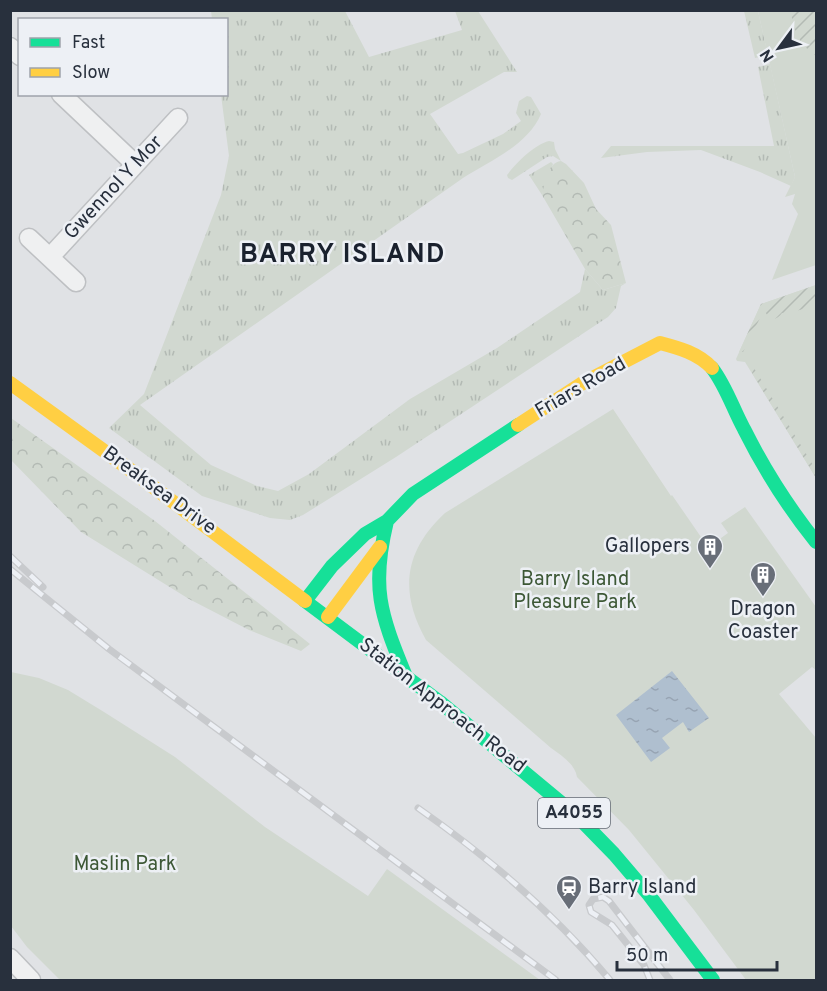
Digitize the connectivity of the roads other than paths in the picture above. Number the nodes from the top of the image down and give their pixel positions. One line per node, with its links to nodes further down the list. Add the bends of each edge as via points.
1 (63, 96): 3 (street)
2 (178, 118): 3 (street, Gwennol Y Mor)
3 (135, 164): 5 (street, Gwennol Y Mor)
4 (29, 238): 5 (street)
5 (50, 257): 6 (street)
6 (76, 282)
7 (10, 383): 11 (main road, Breaksea Drive)
8 (387, 521): 9 (main road, Friars Road / A4055, via 425,485 581,384 660,343 686,349 712,369 795,517); 10 (main road, A4055); 11 (main road, Friars Road / A4055, via 365,534 332,566)
9 (816, 542)
10 (380, 547): 12 (main road); 13 (main road, A4055, via 380,606)
11 (305, 602): 12 (main road, Station Approach Road / A4055)
12 (328, 617): 13 (main road, Station Approach Road / A4055)
13 (405, 674): 16 (main road, Station Approach Road / A4055, via 576,815 638,883)
14 (10, 958): 15 (street)
15 (31, 981)
16 (713, 981)

